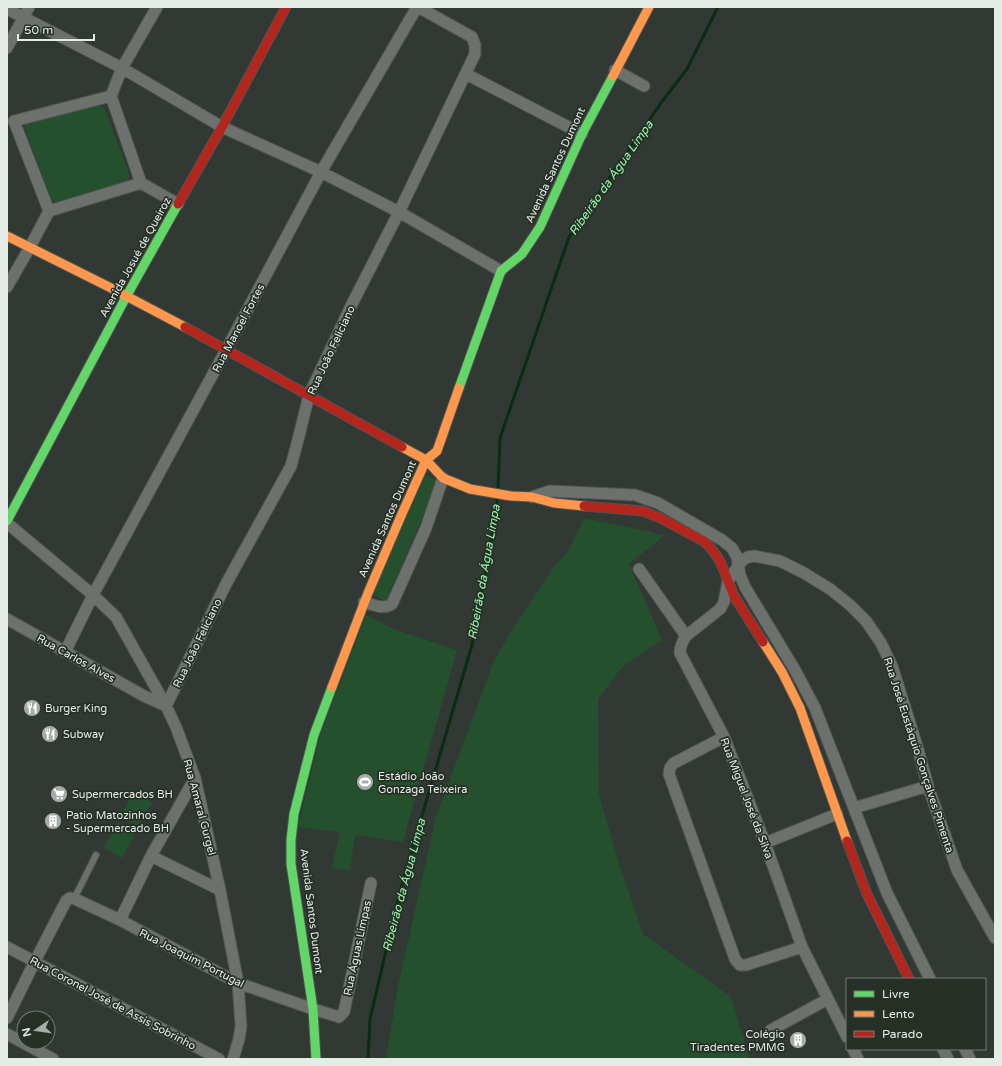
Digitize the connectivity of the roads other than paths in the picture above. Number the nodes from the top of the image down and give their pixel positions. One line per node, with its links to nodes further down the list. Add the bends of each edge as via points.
1 (29, 7): 7 (street)
2 (157, 7): 9 (street)
3 (286, 7): 15 (street, Avenida Josué de Queiroz)
4 (418, 7): 11 (street, Rua João Feliciano, via 472,37 475,54); 17 (street, Rua Manoel Fortes)
5 (649, 7): 10 (street, Avenida Santos Dumont)
6 (7, 9): 7 (street)
7 (24, 17): 8 (street); 9 (street)
8 (7, 48)
9 (122, 68): 13 (street); 15 (street)
10 (615, 70): 12 (street); 16 (street, Avenida Santos Dumont)
11 (466, 74): 16 (street); 21 (street, Rua João Feliciano)
12 (644, 86)
13 (110, 96): 14 (street); 18 (street)
14 (10, 119): 20 (street)
15 (222, 127): 17 (street); 19 (street, Avenida Josué de Queiroz)
16 (582, 134): 24 (street, Avenida Santos Dumont, via 540,227 522,254)
17 (321, 172): 21 (street); 27 (street, Rua Manoel Fortes)
18 (141, 183): 19 (street); 20 (street)
19 (178, 204): 26 (street, Avenida Josué de Queiroz)
20 (49, 211): 23 (street)
21 (399, 212): 24 (street); 28 (street, Rua João Feliciano)
22 (7, 236): 23 (street)
23 (30, 247): 25 (street); 26 (street)
24 (501, 271): 29 (street, Avenida Santos Dumont, via 437,451)
25 (7, 287)
26 (126, 297): 27 (street); 32 (street, Avenida Josué de Queiroz)
27 (226, 350): 28 (street); 36 (street, Rua Manoel Fortes)
28 (309, 395): 29 (street); 41 (street, Rua João Feliciano, via 291,466 226,584)
29 (426, 460): 30 (street); 37 (street, Avenida Santos Dumont)
30 (443, 478): 31 (street, via 470,489); 37 (street, via 426,528 392,604 380,607)
31 (532, 497): 33 (street, via 550,490 635,495 658,502 732,548); 35 (street, via 554,503 643,511 660,518 705,542 720,561)
32 (7, 522): 36 (street, Rua Amaral Gurgel)
33 (738, 566): 35 (street); 44 (street, Rua José Eustáquio Gonçalves Pimenta, via 743,560 754,556 780,561 830,589 866,621 892,666); 45 (street, via 745,587 815,708)
34 (639, 569): 39 (street)
35 (728, 581): 39 (street, via 720,609); 46 (street, via 734,596 782,672 800,708)
36 (93, 595): 40 (street, Rua Manoel Fortes); 41 (street, Rua Amaral Gurgel, via 116,617)
37 (364, 602): 62 (street, Avenida Santos Dumont, via 314,735 294,814 291,864)
38 (7, 619): 40 (street, Rua Carlos Alves)
39 (686, 636): 42 (street, Rua Miguel José da Silva, via 680,653)
40 (65, 652): 41 (street, Rua Carlos Alves)
41 (166, 706): 43 (street, Rua Amaral Gurgel)
42 (724, 737): 47 (street, Rua Miguel José da Silva); 56 (street, via 674,763 669,774 735,959 740,965 746,965)
43 (195, 778): 49 (street); 51 (street, Rua Amaral Gurgel)
44 (928, 786): 45 (street); 54 (street, Rua José Eustáquio Gonçalves Pimenta, via 957,870)
45 (854, 808): 59 (street, via 887,893)
46 (837, 814): 47 (street); 58 (street, via 867,894)
47 (765, 843): 56 (street, Rua Miguel José da Silva)
48 (96, 855): 52 (lane)
49 (151, 856): 51 (street); 53 (street)
50 (371, 883): 63 (street, Rua Águas Limpas)
51 (220, 890): 60 (street, Rua Amaral Gurgel)
52 (70, 900): 53 (street, Rua Joaquim Portugal); 57 (street)
53 (120, 920): 60 (street, Rua Joaquim Portugal)
54 (995, 938)
55 (7, 947): 57 (street, Rua Coronel José de Assis Sobrinho)
56 (802, 947): 61 (street, Rua Miguel José da Silva)
57 (35, 961): 64 (street); 72 (street, Rua Coronel José de Assis Sobrinho)
58 (909, 978)
59 (930, 978)
60 (238, 983): 62 (street, Rua Joaquim Portugal); 73 (street, Rua Amaral Gurgel, via 241,1026)
61 (828, 999): 65 (street); 67 (street, Rua Miguel José da Silva)
62 (312, 1009): 63 (street, Rua Joaquim Portugal, via 339,1017); 74 (street, Avenida Santos Dumont)
63 (344, 1012)
64 (7, 1018)
65 (770, 1030)
66 (7, 1034): 71 (street)
67 (846, 1035)
68 (854, 1050): 75 (street)
69 (944, 1050): 76 (street)
70 (966, 1050): 77 (street)
71 (53, 1059)
72 (219, 1059)
73 (232, 1059)
74 (316, 1059)
75 (858, 1059)
76 (948, 1059)
77 (970, 1059)

